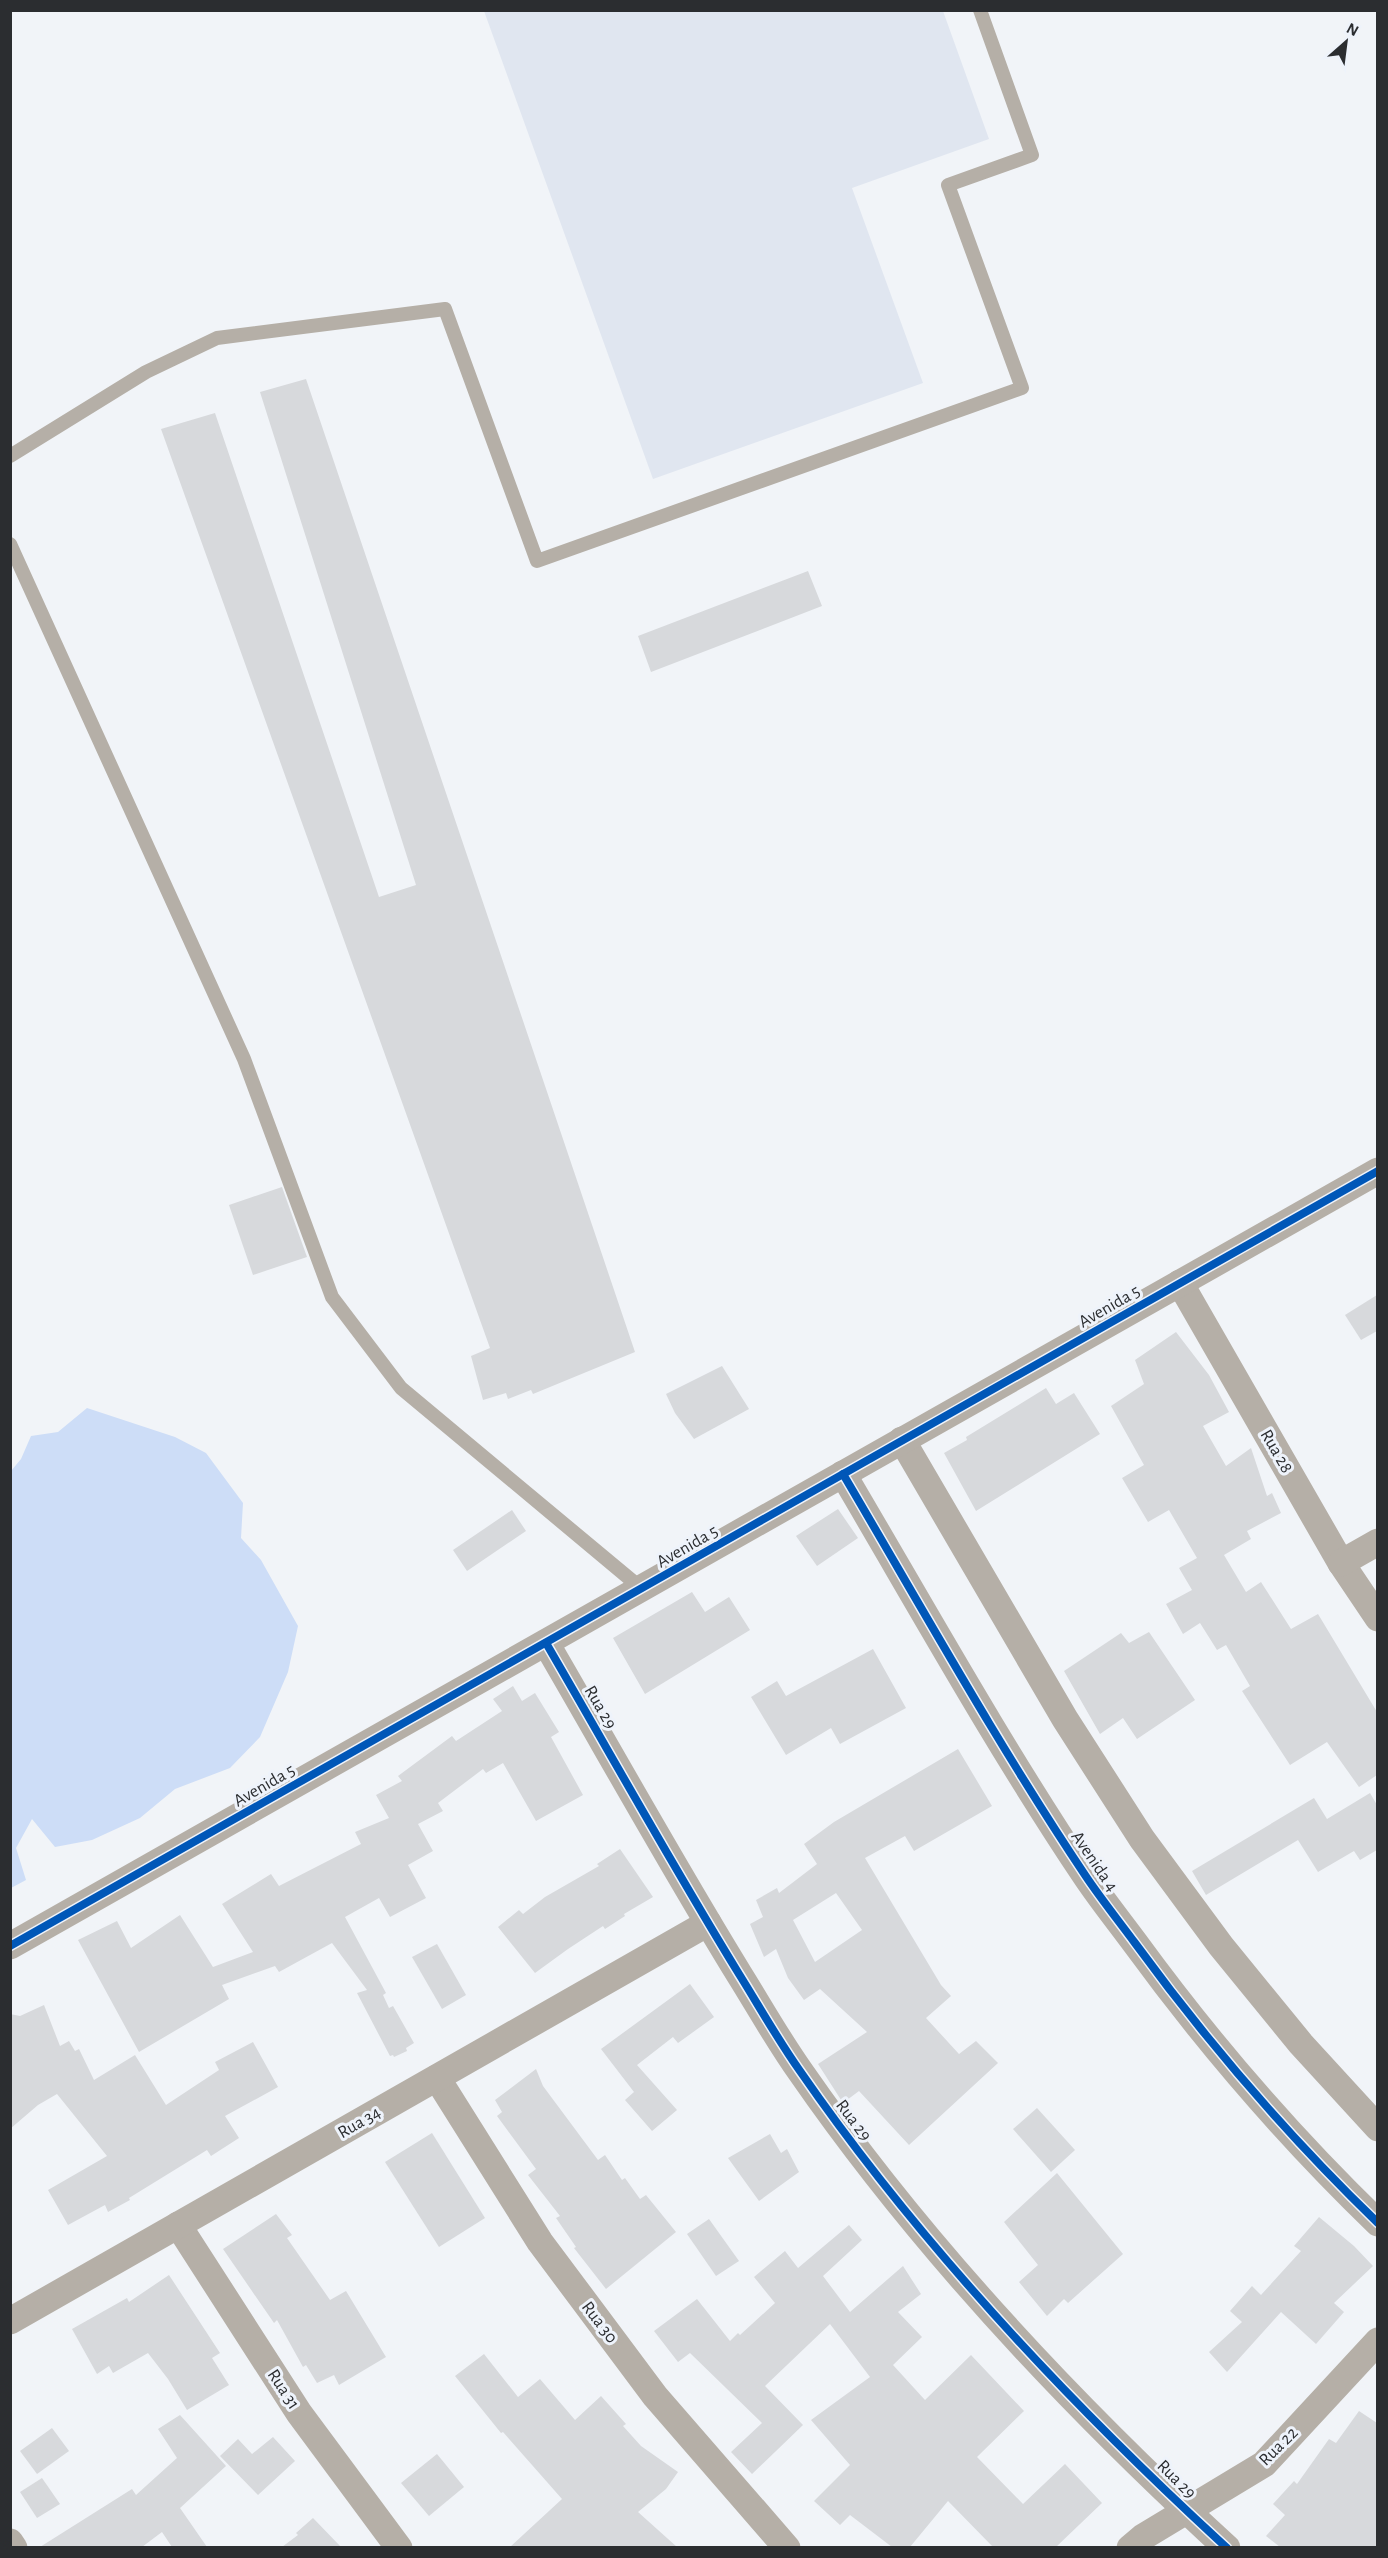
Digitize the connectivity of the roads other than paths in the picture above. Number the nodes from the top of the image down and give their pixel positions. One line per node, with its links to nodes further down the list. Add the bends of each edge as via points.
1 (980, 10): 2 (lane, via 1032,155 948,185 1022,388 537,561 445,309 217,338 146,372)
2 (10, 456)
3 (10, 544): 10 (lane, via 244,1059 332,1297 401,1388)
4 (1377, 1171): 5 (street, Avenida 5)
5 (1180, 1283): 6 (street, Avenida 5); 9 (street, Rua 28)
6 (902, 1440): 7 (street, Avenida 5); 16 (street, via 1065,1719 1142,1839 1221,1946 1301,2044)
7 (843, 1474): 10 (street, Avenida 5); 17 (street, Avenida 4, via 1007,1754 1086,1877 1167,1988 1250,2088)
8 (1377, 1542): 9 (street)
9 (1341, 1563): 11 (street, Rua 28)
10 (642, 1588): 12 (street, Avenida 5)
11 (1377, 1618)
12 (546, 1642): 13 (street, Rua 29); 14 (street, Avenida 5)
13 (708, 1923): 15 (street, Rua 34); 21 (street, Rua 29, via 799,2070 897,2202 1031,2355)
14 (10, 1946)
15 (437, 2078): 18 (street, Rua 34); 25 (street, Rua 30, via 540,2242 655,2396)
16 (1377, 2128)
17 (1377, 2223)
18 (178, 2225): 19 (street, Rua 34); 24 (street, Rua 31, via 299,2413)
19 (10, 2321)
20 (1377, 2341): 21 (street, Rua 22, via 1264,2463)
21 (1187, 2511): 26 (street, Rua 22); 27 (street, Rua 29)
22 (10, 2542): 23 (street)
23 (14, 2547)
24 (399, 2547)
25 (788, 2547)
26 (1130, 2547)
27 (1227, 2547)

